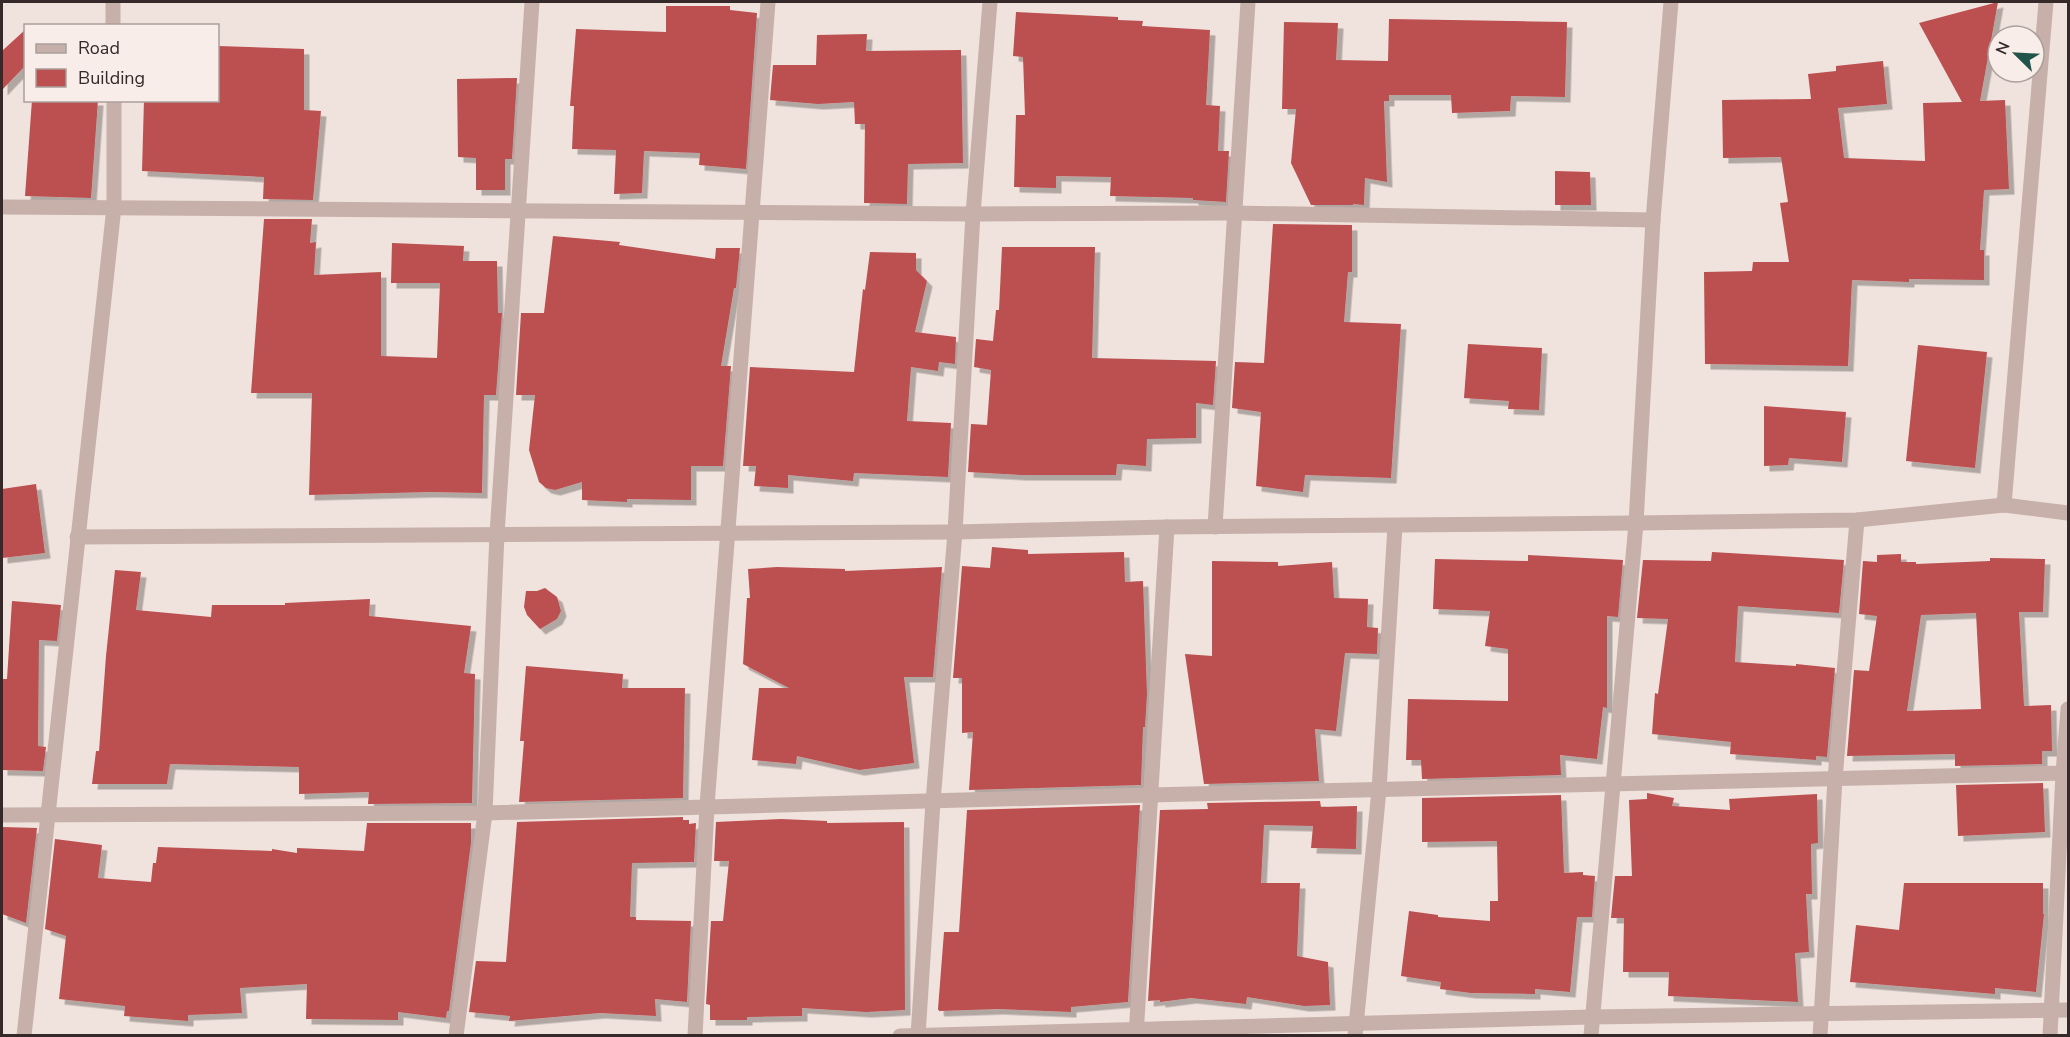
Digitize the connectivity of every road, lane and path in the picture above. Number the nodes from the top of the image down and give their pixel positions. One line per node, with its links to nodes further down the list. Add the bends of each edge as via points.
1 (113, 2): 8 (street)
2 (532, 2): 12 (street)
3 (768, 2): 13 (street)
4 (990, 2): 15 (street)
5 (1248, 2): 14 (street)
6 (1671, 2): 16 (street)
7 (2046, 2): 17 (street)
8 (113, 24)
9 (114, 102): 11 (street)
10 (2, 207): 11 (street)
11 (114, 207): 12 (street); 27 (street)
12 (519, 211): 13 (street); 26 (street)
13 (753, 212): 15 (street); 25 (street)
14 (1234, 213): 15 (street); 16 (street); 23 (street)
15 (973, 214): 24 (street)
16 (1653, 220): 20 (street)
17 (2004, 504): 18 (street); 19 (street)
18 (2068, 513)
19 (1857, 519): 20 (street); 30 (street)
20 (1636, 523): 21 (street); 31 (street)
21 (1395, 526): 23 (street); 32 (street)
22 (1167, 527): 23 (street); 24 (street); 33 (street)
23 (1215, 527)
24 (955, 531): 25 (street); 34 (street)
25 (727, 533): 26 (street); 35 (street)
26 (497, 534): 27 (street); 36 (street)
27 (77, 537): 38 (street)
28 (2068, 710): 29 (street)
29 (2066, 773): 30 (street); 39 (street)
30 (1835, 779): 31 (street); 41 (street)
31 (1613, 784): 32 (street); 42 (street)
32 (1379, 790): 33 (street); 43 (street)
33 (1150, 795): 34 (street); 44 (street)
34 (933, 802): 35 (street); 49 (street)
35 (707, 806): 36 (street); 47 (street)
36 (485, 813): 38 (street); 46 (street)
37 (2, 815): 38 (street)
38 (47, 816): 45 (street)
39 (2051, 1010): 40 (street); 41 (street); 52 (street)
40 (2068, 1010)
41 (1820, 1014): 42 (street); 51 (street)
42 (1592, 1017): 43 (street); 50 (street)
43 (1355, 1029): 44 (street)
44 (1136, 1032): 49 (street)
45 (24, 1035)
46 (456, 1035)
47 (694, 1035)
48 (900, 1035): 49 (street)
49 (918, 1035)
50 (1591, 1035)
51 (1820, 1035)
52 (2049, 1035)

